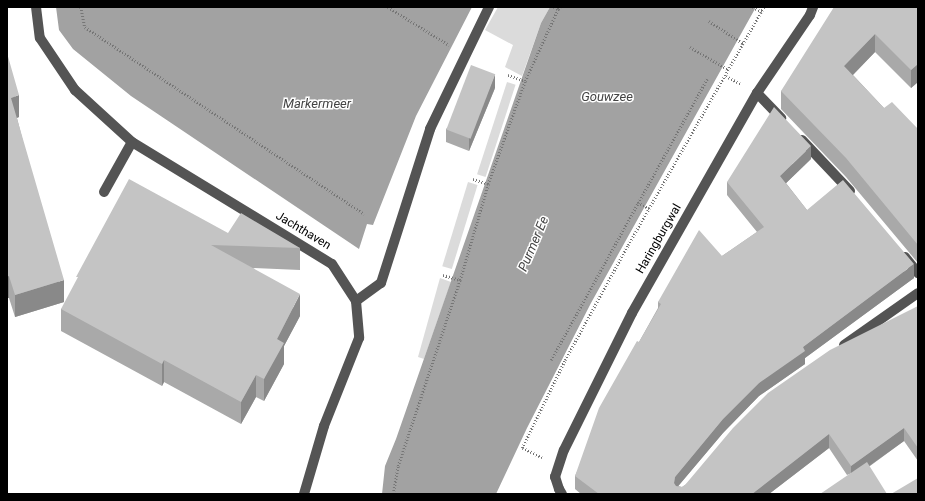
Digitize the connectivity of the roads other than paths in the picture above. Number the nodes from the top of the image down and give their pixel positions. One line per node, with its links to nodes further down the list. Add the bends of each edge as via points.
1 (36, 7): 5 (street, Jachthaven, via 40,38 75,90)
2 (489, 7): 11 (street, via 430,129 381,283)
3 (813, 7): 4 (street, Haringburgwal)
4 (757, 93): 7 (street); 14 (street, Haringburgwal, via 632,313 564,450 555,477)
5 (132, 142): 6 (street); 11 (street, Jachthaven, via 332,264)
6 (104, 192)
7 (856, 200)
8 (898, 248): 9 (street)
9 (918, 272)
10 (918, 293): 12 (street)
11 (356, 301): 13 (street, Jachthaven, via 359,338 324,426)
12 (836, 351)
13 (304, 494)
14 (562, 494)

